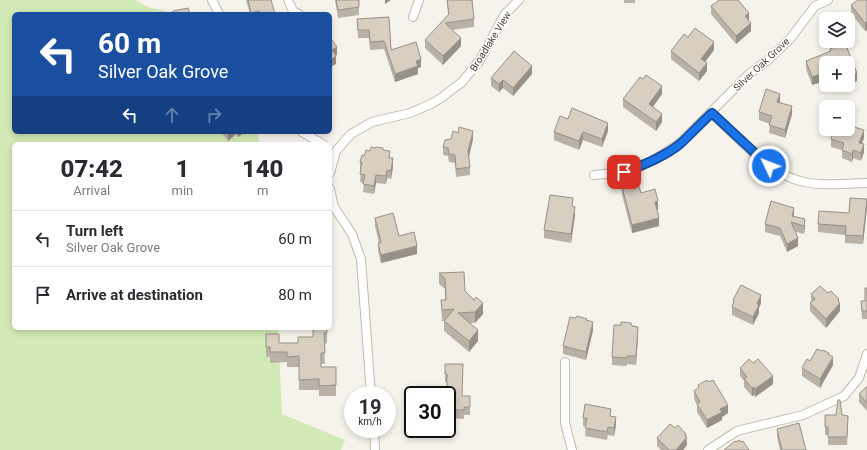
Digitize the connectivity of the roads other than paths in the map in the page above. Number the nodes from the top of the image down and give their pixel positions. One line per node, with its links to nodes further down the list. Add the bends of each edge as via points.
1 (212, 0): 7 (street)
2 (288, 0): 8 (street)
3 (419, 0): 9 (street)
4 (519, 0): 13 (street, Broadlake View, via 500,23 480,60 462,82 431,104 361,127)
5 (828, 0): 6 (street, Silver Oak Grove)
6 (813, 3): 10 (street, Silver Oak Grove, via 790,39 749,74)
7 (218, 12)
8 (295, 12)
9 (413, 17)
10 (712, 113): 14 (street, Silver Oak Grove, via 680,143 652,161 624,172); 15 (street, via 769,166 788,177 813,183)
11 (306, 134): 12 (street)
12 (320, 142)
13 (333, 150)
14 (594, 175)
15 (867, 183)
16 (332, 198): 19 (street, via 334,207 352,234 361,259)
17 (867, 354): 23 (street, via 858,378 844,396 803,415 737,431)
18 (565, 362): 22 (street, via 565,423)
19 (370, 386)
20 (374, 438): 21 (street)
21 (375, 450)
22 (572, 450)
23 (708, 450)

